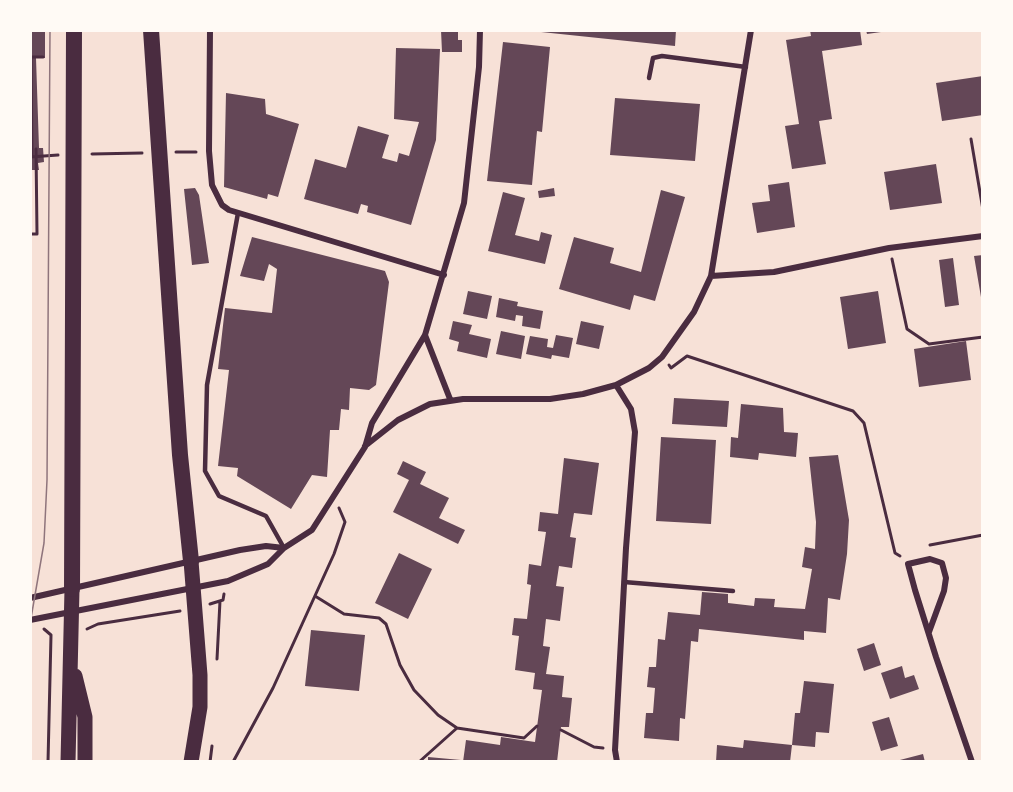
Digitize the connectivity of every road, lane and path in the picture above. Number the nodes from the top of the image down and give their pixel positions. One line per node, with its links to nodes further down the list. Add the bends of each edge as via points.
1 (74, 30): 40 (highway)
2 (151, 30): 36 (highway, via 180,455)
3 (210, 30): 13 (street)
4 (480, 30): 22 (street, via 464,203)
5 (751, 30): 8 (street)
6 (31, 57): 7 (path); 10 (path)
7 (44, 57)
8 (746, 67): 9 (lane, via 662,56 653,58); 23 (street)
9 (649, 78)
10 (31, 105): 15 (path)
11 (971, 139): 17 (path)
12 (36, 149): 19 (path, via 37,234)
13 (209, 151): 14 (path); 18 (street, via 216,197)
14 (176, 152)
15 (32, 157)
16 (30, 171): 19 (path, via 35,172 36,225 36,235)
17 (983, 210)
18 (238, 213): 22 (street); 33 (lane, via 207,385 204,471 219,496 266,516)
19 (30, 235)
20 (983, 236): 21 (street)
21 (890, 248): 23 (street, via 774,272); 25 (path, via 907,328 929,344)
22 (444, 275): 24 (street)
23 (711, 276): 26 (street, via 694,312)
24 (425, 335): 28 (street); 29 (street, via 372,423)
25 (983, 337)
26 (662, 357): 27 (street); 35 (path, via 671,368 687,356 854,411 864,423)
27 (616, 385): 28 (street, via 550,399); 39 (street, via 631,409 635,432)
28 (450, 399): 29 (street, via 412,412)
29 (365, 447): 30 (street)
30 (333, 497): 33 (street, via 312,530); 43 (path, via 345,522)
31 (983, 535): 32 (path)
32 (928, 546)
33 (284, 548): 36 (street, via 266,546); 38 (street, via 267,564)
34 (906, 550): 35 (path)
35 (896, 553): 37 (path)
36 (191, 561): 40 (street); 41 (main road)
37 (908, 564): 48 (street); 48 (street, via 930,559 942,563 945,570 944,591)
38 (228, 581): 41 (street); 45 (path, via 223,600)
39 (624, 582): 42 (lane); 54 (street)
40 (72, 589): 44 (street); 46 (main road)
41 (194, 590): 45 (main road); 46 (street)
42 (734, 591)
43 (315, 596): 52 (path, via 344,614 379,618 386,624 400,665 414,690); 59 (path, via 273,688)
44 (30, 598)
45 (196, 609): 49 (path, via 98,624); 58 (main road, via 200,707)
46 (72, 611): 47 (street); 49 (main road)
47 (31, 620): 55 (path, via 51,635)
48 (929, 632): 62 (street)
49 (71, 636): 50 (main road)
50 (70, 662): 56 (main road); 57 (main road, via 85,717)
51 (537, 726): 52 (path, via 524,738)
52 (457, 728): 60 (path)
53 (561, 730): 54 (path, via 594,747)
54 (615, 750): 61 (street)
55 (48, 762)
56 (68, 762)
57 (85, 762)
58 (191, 762)
59 (233, 762)
60 (419, 762)
61 (617, 762)
62 (972, 762)

